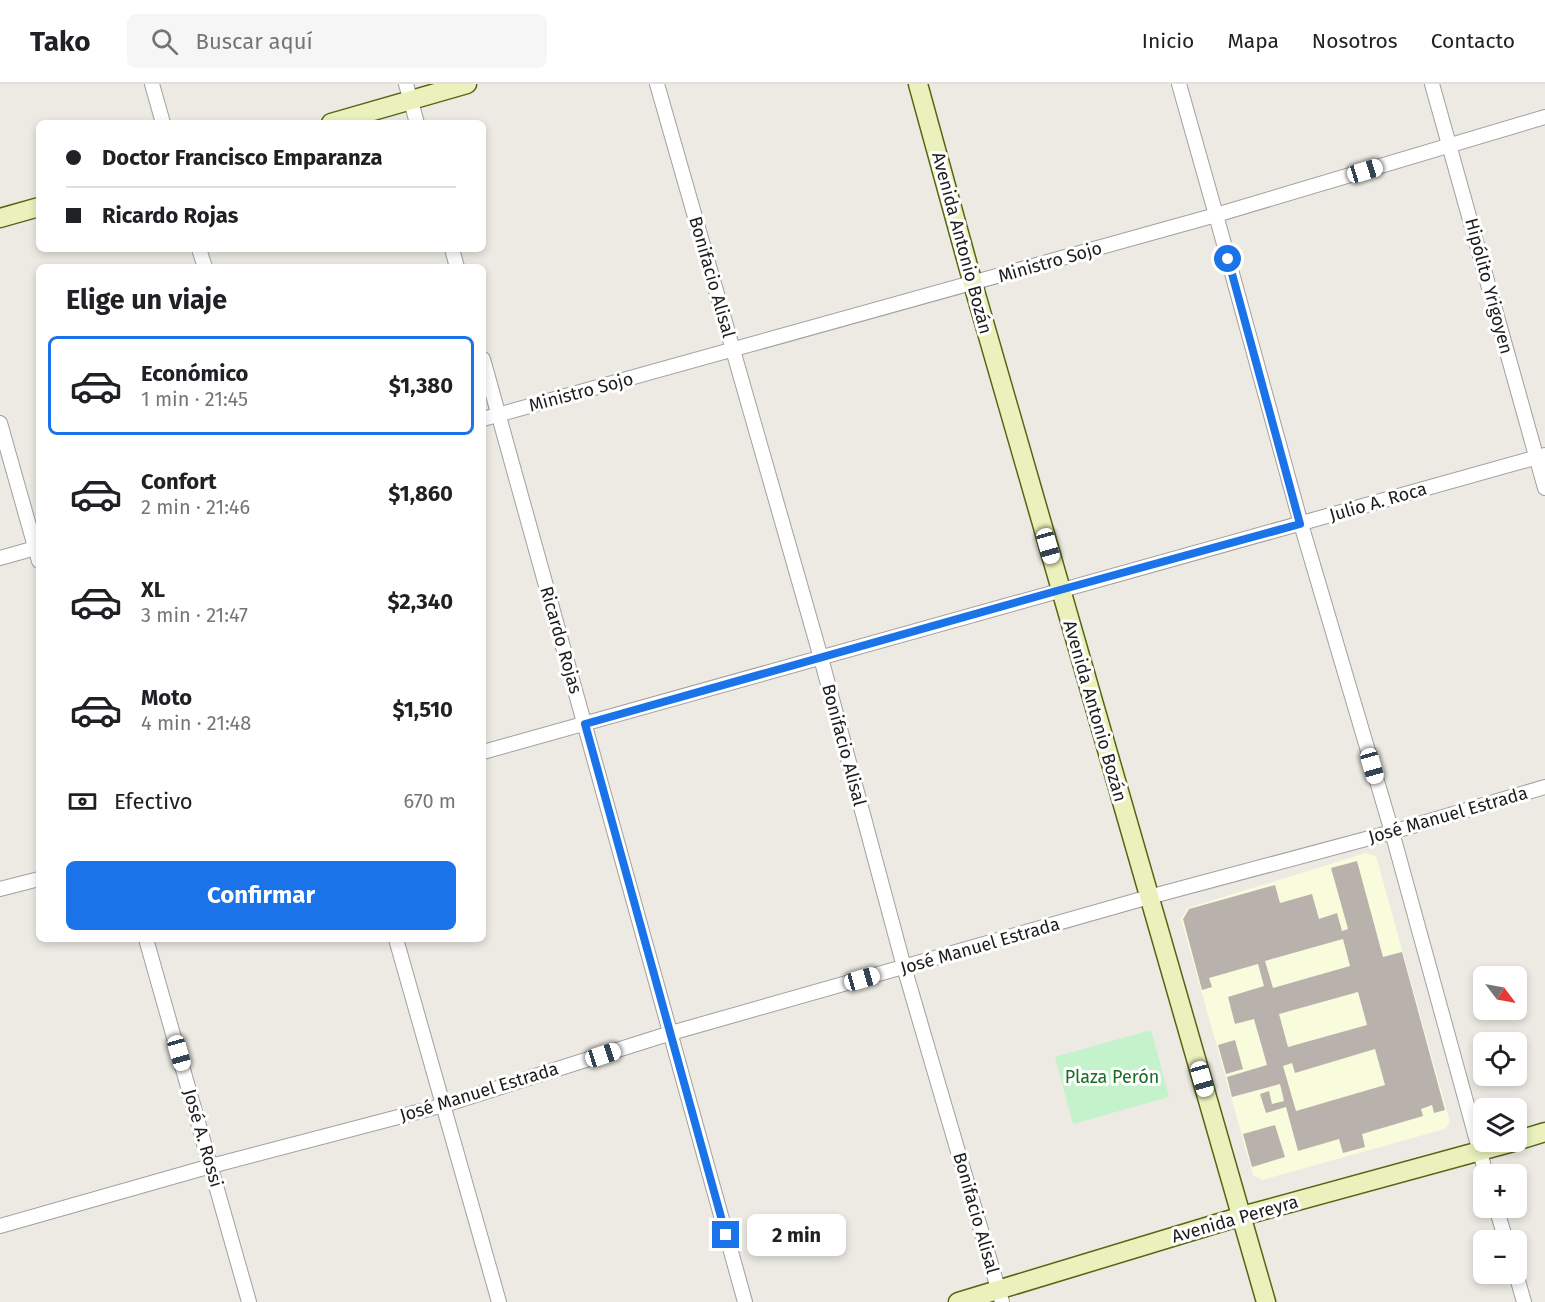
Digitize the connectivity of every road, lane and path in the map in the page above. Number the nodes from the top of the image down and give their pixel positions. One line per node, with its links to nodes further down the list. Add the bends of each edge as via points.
1 (152, 84): 9 (street)
2 (467, 84): 7 (main road)
3 (657, 84): 17 (street, Bonifacio Alisal)
4 (918, 84): 16 (main road, Avenida Antonio Bozán)
5 (1179, 84): 14 (street)
6 (1432, 84): 12 (street, Hipólito Yrigoyen)
7 (408, 92): 10 (main road); 11 (street)
8 (1545, 117): 12 (street, Ministro Sojo)
9 (162, 120)
10 (338, 120)
11 (416, 120)
12 (1450, 146): 14 (street, Ministro Sojo); 22 (street, Hipólito Yrigoyen)
13 (36, 208): 15 (main road)
14 (1216, 215): 16 (street, Ministro Sojo); 24 (street)
15 (0, 218)
16 (973, 284): 17 (street, Ministro Sojo); 28 (main road, Avenida Antonio Bozán)
17 (733, 351): 19 (street, Ministro Sojo); 29 (street, Bonifacio Alisal)
18 (486, 370): 19 (street, Ricardo Rojas)
19 (499, 415): 20 (street, Ministro Sojo); 30 (street, Ricardo Rojas)
20 (486, 418)
21 (0, 423): 25 (street)
22 (1541, 456): 23 (street, Hipólito Yrigoyen); 24 (street, Julio A. Roca)
23 (1545, 488)
24 (1300, 524): 28 (street, Julio A. Roca); 33 (street)
25 (36, 545)
26 (36, 552): 27 (street)
27 (0, 558)
28 (1060, 590): 29 (street, Julio A. Roca); 36 (main road, Avenida Antonio Bozán)
29 (821, 658): 30 (street, Julio A. Roca); 39 (street, Bonifacio Alisal)
30 (585, 724): 31 (street, Julio A. Roca); 40 (street, Ricardo Rojas)
31 (486, 751)
32 (1545, 787): 33 (street, José Manuel Estrada)
33 (1392, 832): 36 (street, José Manuel Estrada); 42 (street)
34 (36, 880): 35 (street)
35 (0, 889)
36 (1149, 897): 39 (street, José Manuel Estrada); 47 (main road, Avenida Antonio Bozán)
37 (147, 942): 46 (street, José A. Rossi)
38 (397, 942): 41 (street)
39 (904, 967): 40 (street, José Manuel Estrada); 50 (street, Bonifacio Alisal)
40 (671, 1033): 41 (street, José Manuel Estrada); 53 (street, Ricardo Rojas)
41 (444, 1105): 46 (street, José Manuel Estrada); 52 (street)
42 (1473, 1129)
43 (1545, 1132): 44 (main road, Avenida Pereyra)
44 (1527, 1137)
45 (1475, 1152): 47 (main road, Avenida Pereyra)
46 (211, 1166): 48 (street, José Manuel Estrada); 51 (street, José A. Rossi)
47 (1242, 1216): 50 (main road, Avenida Pereyra); 55 (main road, Avenida Antonio Bozán)
48 (0, 1226)
49 (1519, 1284): 56 (street)
50 (1000, 1296): 54 (main road, Avenida Pereyra)
51 (249, 1302)
52 (499, 1302)
53 (745, 1302)
54 (958, 1302)
55 (1266, 1302)
56 (1524, 1302)

